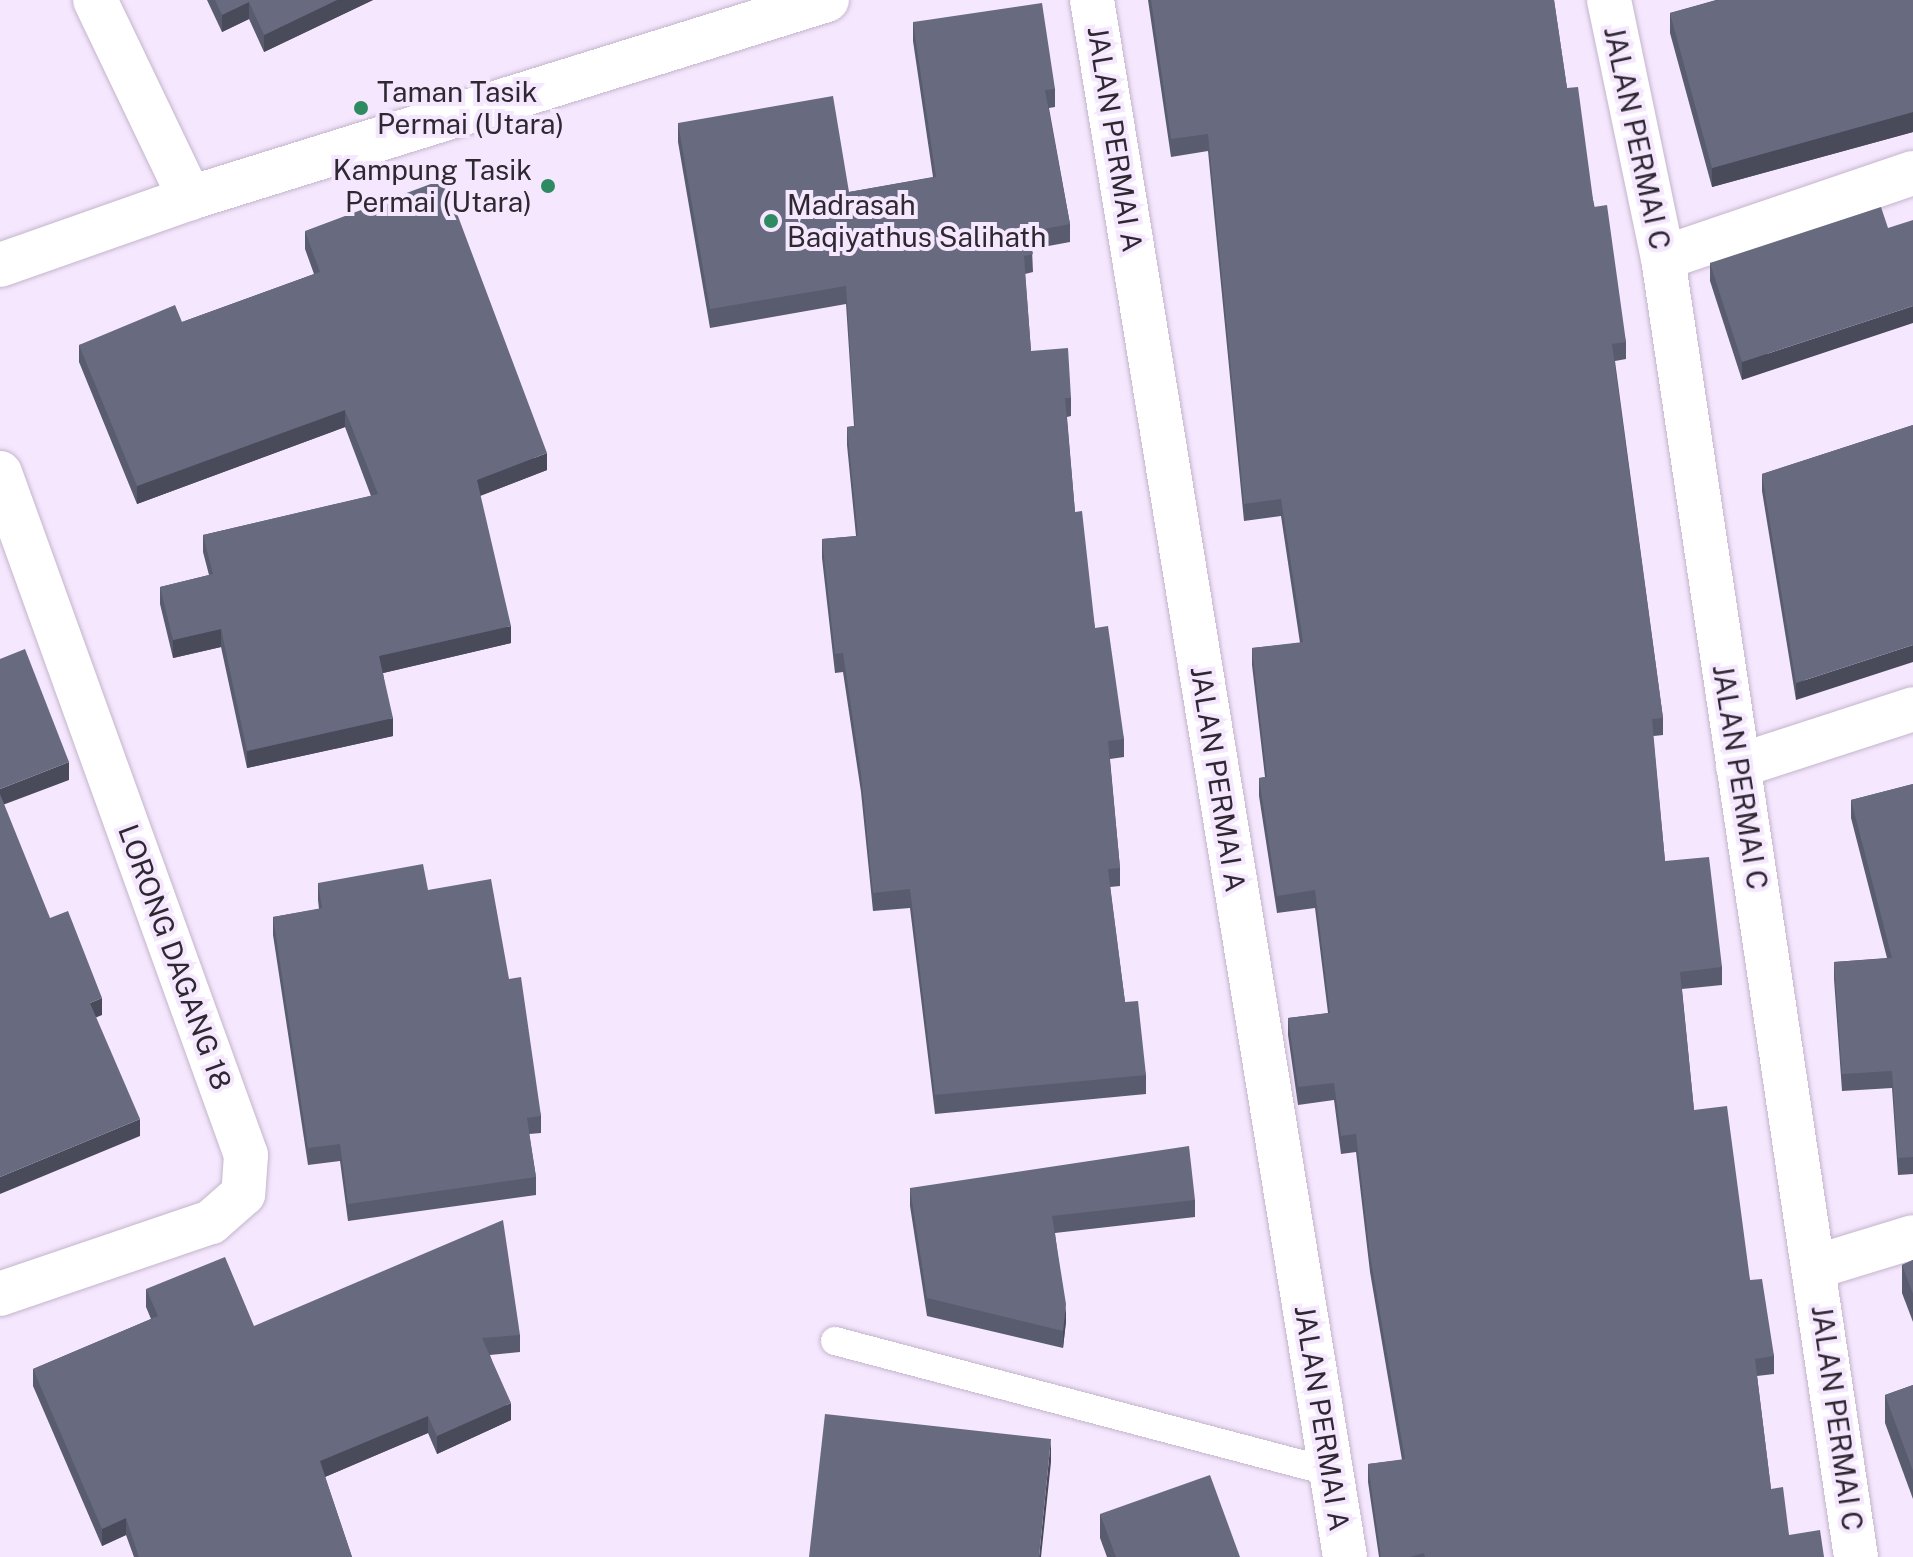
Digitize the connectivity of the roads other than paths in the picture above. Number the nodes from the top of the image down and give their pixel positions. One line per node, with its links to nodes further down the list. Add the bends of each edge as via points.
1 (95, 0): 6 (street)
2 (827, 0): 6 (street)
3 (1092, 0): 16 (street, JALAN PERMAI A)
4 (1609, 0): 7 (street, JALAN PERMAI C)
5 (1913, 173): 7 (street)
6 (190, 198): 8 (street)
7 (1663, 258): 11 (street, JALAN PERMAI C)
8 (0, 265)
9 (0, 473): 14 (street, LORONG DAGANG 18, via 246,1155 243,1194 211,1222)
10 (1913, 709): 11 (street)
11 (1738, 766): 13 (street, JALAN PERMAI C)
12 (1913, 1237): 13 (street)
13 (1815, 1267): 18 (street, JALAN PERMAI C)
14 (0, 1294)
15 (835, 1341): 16 (lane)
16 (1331, 1472): 17 (street, JALAN PERMAI A)
17 (1345, 1557)
18 (1856, 1557)

